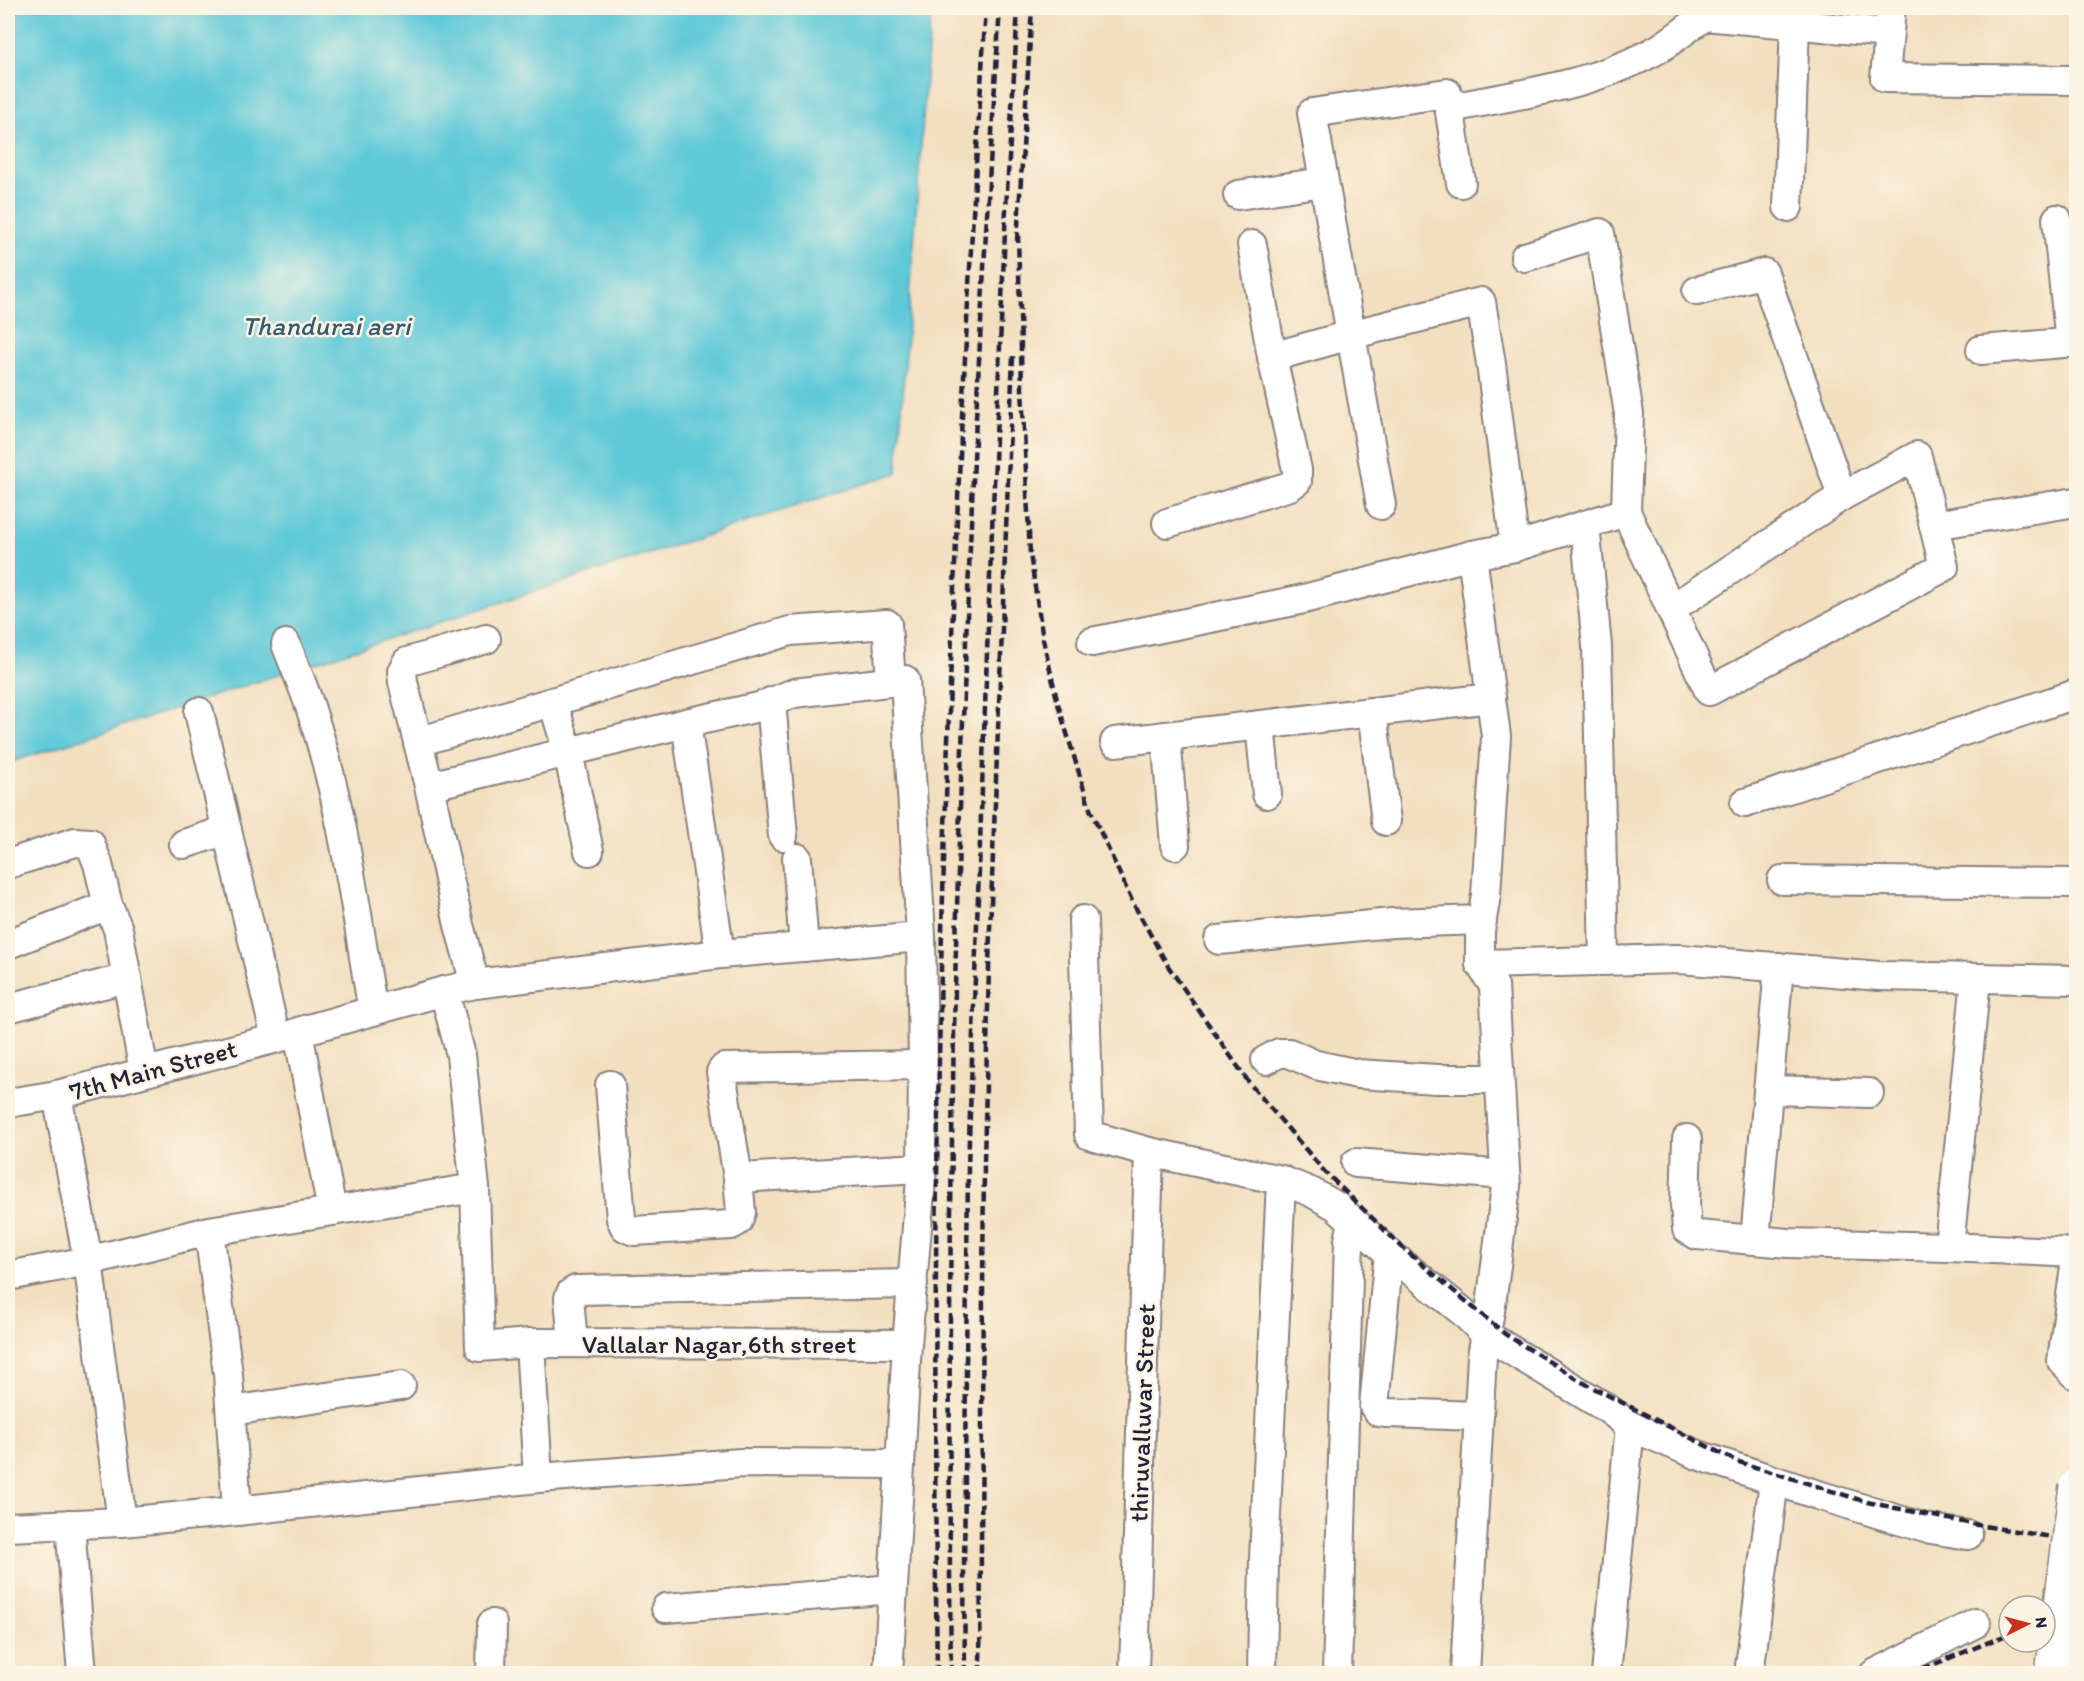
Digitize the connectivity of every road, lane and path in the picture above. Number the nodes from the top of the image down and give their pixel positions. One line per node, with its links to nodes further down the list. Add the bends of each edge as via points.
1 (1787, 18): 2 (street); 4 (street, via 1705,16 1661,47 1578,83); 8 (street)
2 (1890, 20): 3 (street, via 1885,78)
3 (2076, 80)
4 (1450, 108): 5 (street, via 1447,93 1312,113); 6 (street)
5 (1323, 182): 7 (street); 13 (street)
6 (1461, 183)
7 (1238, 195)
8 (1788, 207)
9 (2057, 219): 14 (street)
10 (1252, 245): 16 (street)
11 (1525, 257): 20 (street, via 1600,233 1629,414)
12 (1697, 291): 17 (street, via 1764,273)
13 (1350, 335): 16 (street); 19 (street); 24 (street, via 1481,302)
14 (2073, 342): 15 (street)
15 (1981, 350)
16 (1272, 357): 21 (street, via 1298,470 1297,481)
17 (1842, 496): 23 (street, via 1917,456); 26 (street)
18 (2076, 502): 23 (street)
19 (1381, 505)
20 (1626, 512): 22 (street); 26 (street)
21 (1167, 524)
22 (1586, 525): 24 (street); 62 (street, via 1597,646)
23 (1934, 525): 26 (street, via 1944,567 1709,691)
24 (1515, 547): 25 (street)
25 (1472, 555): 28 (street, via 1304,599); 32 (street)
26 (1671, 609)
27 (486, 639): 40 (street, via 407,662 402,671 403,682)
28 (1092, 642)
29 (286, 644): 71 (street, via 326,762)
30 (891, 681): 33 (street, via 887,624 790,631); 34 (street, via 794,693); 57 (street, via 905,680)
31 (2076, 694): 45 (street)
32 (1491, 698): 36 (street); 56 (street, via 1496,736)
33 (553, 702): 40 (street); 42 (street)
34 (771, 702): 37 (street); 60 (street)
35 (199, 712): 47 (street)
36 (1372, 712): 38 (street); 46 (street)
37 (686, 723): 42 (street); 61 (street)
38 (1260, 725): 39 (street); 44 (street)
39 (1166, 736): 41 (street); 49 (street)
40 (418, 742): 43 (street)
41 (1114, 742)
42 (568, 752): 43 (street); 50 (street)
43 (429, 786): 68 (street)
44 (1267, 794)
45 (1745, 803)
46 (1386, 821)
47 (227, 830): 48 (street); 72 (street)
48 (184, 844)
49 (1175, 845)
50 (589, 851)
51 (8, 864): 54 (street, via 75,842 90,843)
52 (1782, 880): 53 (street)
53 (2076, 883)
54 (108, 905): 59 (street); 65 (street, via 118,929)
55 (1083, 920): 83 (street, via 1089,1135)
56 (1482, 920): 58 (street, via 1392,923); 63 (street)
57 (921, 937): 60 (street, 7th Main Street); 74 (street)
58 (1219, 940)
59 (8, 944)
60 (804, 947): 61 (street, 7th Main Street)
61 (720, 954): 68 (street, 7th Main Street)
62 (1604, 960): 63 (street); 64 (street, via 1680,958)
63 (1480, 964): 76 (street, via 1494,986)
64 (1779, 967): 66 (street); 78 (street)
65 (127, 978): 70 (street); 75 (street)
66 (1976, 979): 67 (street); 94 (street)
67 (2076, 980)
68 (475, 984): 69 (street, 7th Main Street)
69 (444, 991): 71 (street, 7th Main Street); 89 (street, via 461,1055)
70 (8, 1008)
71 (373, 1011): 72 (street, 7th Main Street)
72 (287, 1035): 75 (street, 7th Main Street); 90 (street)
73 (1266, 1060): 76 (street, via 1289,1053 1316,1065 1358,1074)
74 (923, 1065): 85 (street); 87 (street, via 724,1068 721,1072)
75 (144, 1072): 80 (street, 7th Main Street)
76 (1499, 1080): 86 (street)
77 (610, 1085): 87 (street, via 625,1227 634,1231 731,1225 738,1221 741,1212)
78 (1768, 1090): 79 (street); 93 (street)
79 (1869, 1093)
80 (57, 1095): 81 (street, 7th Main Street); 98 (street)
81 (8, 1102)
82 (1687, 1139): 93 (street, via 1687,1229 1697,1235)
83 (1149, 1152): 88 (street); 126 (street, thiruvalluvar Street)
84 (1356, 1163): 86 (street)
85 (922, 1168): 87 (street); 100 (street)
86 (1505, 1175): 101 (street)
87 (738, 1178)
88 (1281, 1180): 91 (street, via 1336,1206); 127 (street)
89 (475, 1188): 90 (street); 102 (street, Vallalar Nagar,6th street, via 480,1347)
90 (332, 1211): 92 (street)
91 (1353, 1222): 95 (street); 128 (street, via 1349,1240)
92 (209, 1231): 98 (street); 107 (street)
93 (1755, 1240): 94 (street)
94 (1949, 1247): 96 (street)
95 (1389, 1252): 101 (street); 108 (street, via 1374,1406 1387,1413)
96 (2076, 1253)
97 (2076, 1259): 105 (street, via 2062,1361)
98 (88, 1261): 99 (street); 115 (street)
99 (8, 1276)
100 (913, 1284): 103 (street, via 576,1290 569,1298); 104 (street)
101 (1486, 1335): 108 (street); 109 (street)
102 (530, 1343): 103 (street, Vallalar Nagar,6th street); 111 (street)
103 (573, 1344): 104 (street, Vallalar Nagar,6th street)
104 (907, 1344): 110 (street)
105 (2076, 1375)
106 (401, 1386): 107 (street)
107 (231, 1411): 114 (street)
108 (1479, 1416): 129 (street)
109 (1630, 1426): 112 (street); 130 (street)
110 (900, 1464): 111 (street, via 741,1463); 119 (street)
111 (538, 1478): 114 (street)
112 (1774, 1481): 118 (street, via 1925,1528); 131 (street)
113 (2076, 1486): 133 (highway, bridge)
114 (237, 1511): 115 (street)
115 (122, 1522): 116 (street)
116 (70, 1524): 117 (street); 123 (street)
117 (8, 1527)
118 (1968, 1535)
119 (893, 1589): 120 (street); 125 (street)
120 (666, 1608)
121 (1976, 1623): 132 (street)
122 (492, 1624): 124 (street)
123 (82, 1674)
124 (491, 1674)
125 (888, 1674)
126 (1134, 1674)
127 (1262, 1674)
128 (1337, 1674)
129 (1465, 1674)
130 (1606, 1674)
131 (1749, 1674)
132 (1874, 1674)
133 (2052, 1674)

